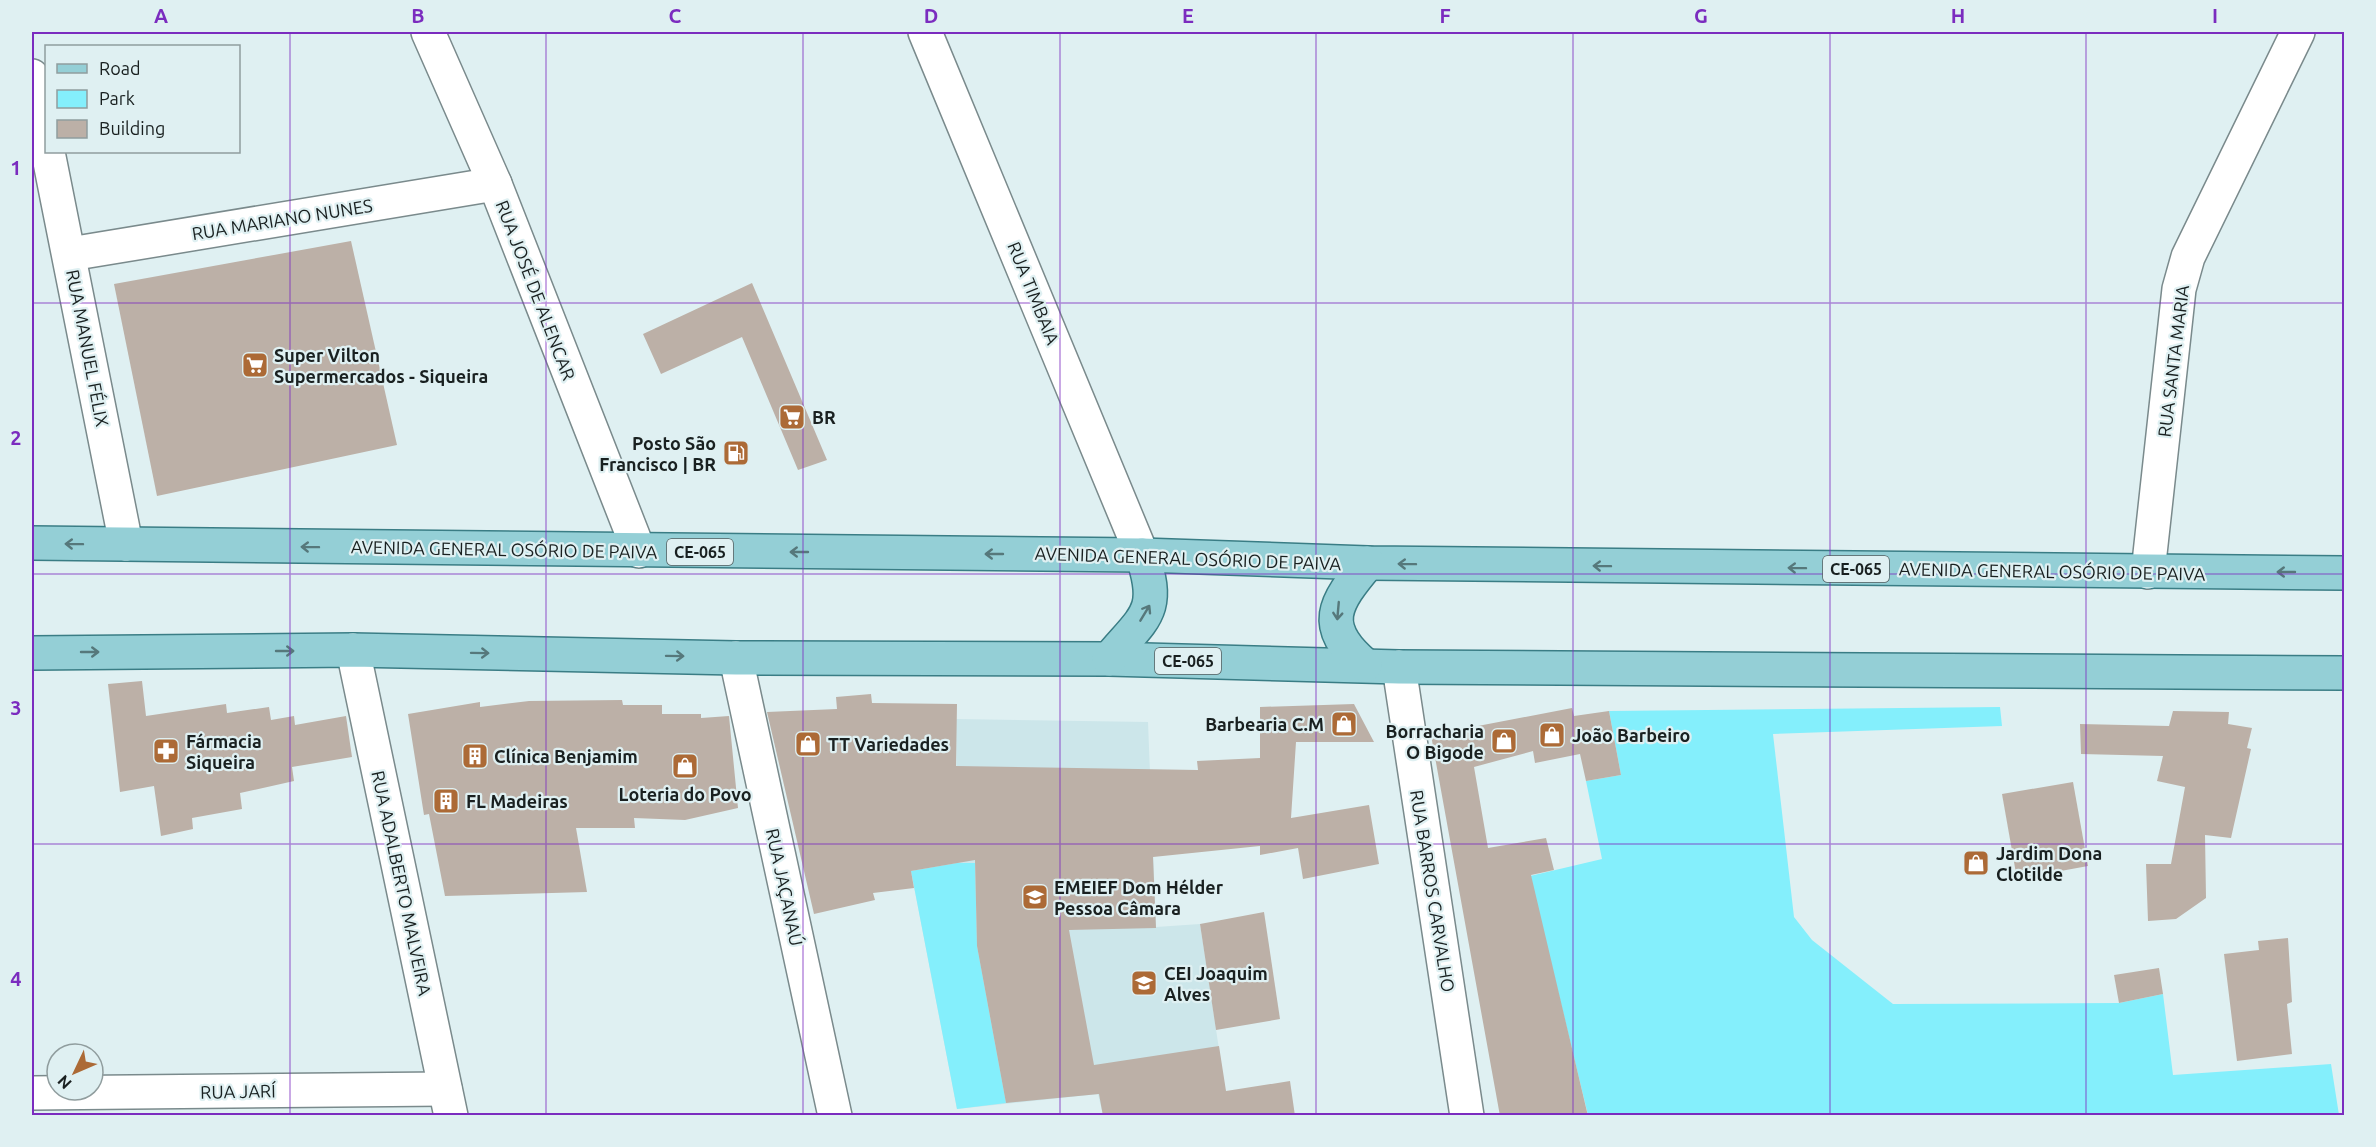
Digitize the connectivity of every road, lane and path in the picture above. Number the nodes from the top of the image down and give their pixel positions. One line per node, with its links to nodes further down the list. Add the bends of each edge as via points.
1 (429, 32): 7 (street, RUA JOSÉ DE ALENCAR)
2 (925, 32): 12 (street, RUA TIMBAIA)
3 (2298, 32): 14 (street, RUA SANTA MARIA, via 2185,268)
4 (32, 76): 5 (street)
5 (45, 140)
6 (48, 153): 8 (street, RUA MANUEL FÉLIX)
7 (495, 184): 8 (street, RUA MARIANO NUNES); 11 (street, RUA JOSÉ DE ALENCAR)
8 (70, 254): 10 (street, RUA MANUEL FÉLIX)
9 (32, 543): 10 (main road, AVENIDA GENERAL OSÓRIO DE PAIVA / CE-065, one-way to 9)
10 (126, 544): 11 (main road, AVENIDA GENERAL OSÓRIO DE PAIVA / CE-065, one-way to 10)
11 (639, 551): 12 (main road, AVENIDA GENERAL OSÓRIO DE PAIVA / CE-065, one-way to 11)
12 (1142, 555): 13 (main road, AVENIDA GENERAL OSÓRIO DE PAIVA / CE-065); 19 (main road, one-way to 12, via 1150,605 1152,591)
13 (1368, 563): 14 (main road, AVENIDA GENERAL OSÓRIO DE PAIVA / CE-065, one-way to 13); 20 (main road, one-way to 20, via 1347,587 1336,611 1348,650)
14 (2148, 572): 15 (main road, AVENIDA GENERAL OSÓRIO DE PAIVA / CE-065, one-way to 14)
15 (2344, 573)
16 (353, 650): 17 (main road, CE-065, one-way to 16); 18 (main road, CE-065, one-way to 18); 24 (street, RUA ADALBERTO MALVEIRA)
17 (32, 653)
18 (736, 658): 19 (main road, CE-065); 25 (street, RUA JAÇANAÚ)
19 (1108, 659): 20 (main road, CE-065)
20 (1365, 665): 21 (main road, CE-065)
21 (1399, 667): 22 (main road, CE-065); 26 (street, RUA BARROS CARVALHO)
22 (2344, 673)
23 (32, 1093): 24 (street, RUA JARÍ)
24 (448, 1102)
25 (835, 1116)
26 (1467, 1116)

